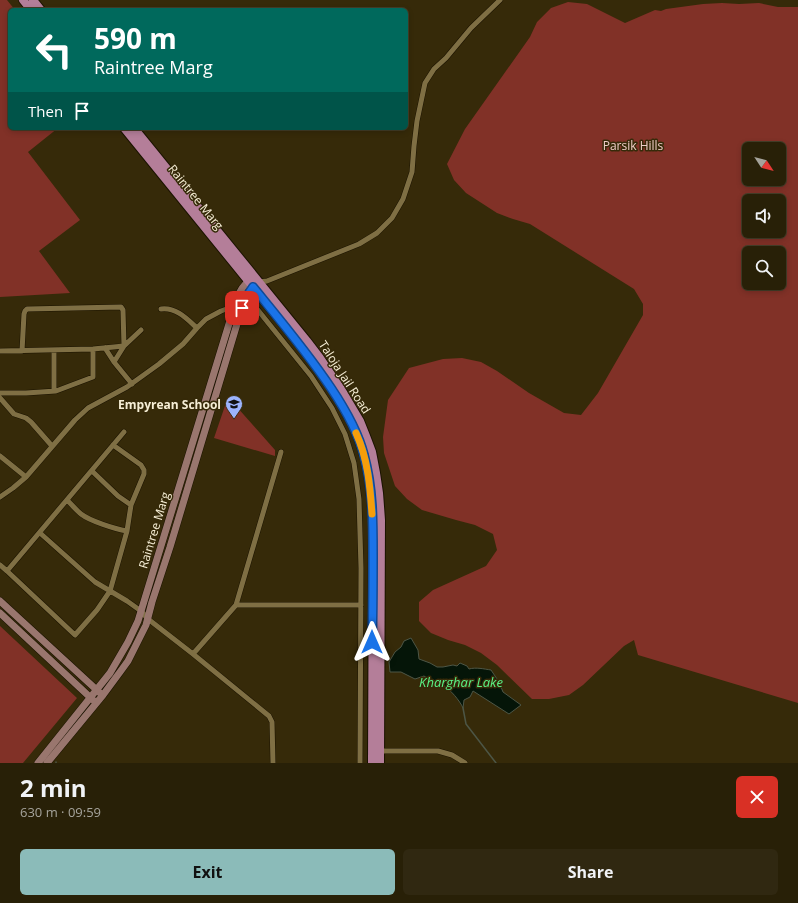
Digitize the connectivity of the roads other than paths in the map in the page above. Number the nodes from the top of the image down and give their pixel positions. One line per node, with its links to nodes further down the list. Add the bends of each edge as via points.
1 (23, 0): 4 (main road)
2 (33, 0): 5 (main road)
3 (500, 0): 8 (street, via 471,28 434,69 425,83 417,121 412,172 403,199 392,218 377,234 359,244 267,281)
4 (29, 8)
5 (39, 8)
6 (126, 130): 8 (main road, Raintree Marg)
7 (136, 130): 8 (main road, Raintree Marg)
8 (254, 282): 9 (main road, Raintree Marg); 10 (main road, Raintree Marg); 53 (main road, Taloja Jail Road, via 311,346 337,383 360,421 372,452 381,520)
9 (241, 289): 10 (street); 11 (main road, Raintree Marg)
10 (246, 296): 12 (main road, Raintree Marg); 44 (street, via 311,376 345,434 354,463 359,499)
11 (234, 306): 12 (street); 14 (street, via 210,317); 45 (main road, Raintree Marg)
12 (242, 308): 47 (main road, Raintree Marg)
13 (161, 309): 14 (street, via 166,308 186,317)
14 (197, 328): 23 (street, via 174,353)
15 (141, 330): 16 (street)
16 (124, 346): 17 (street); 21 (street, via 121,307 27,309 24,314); 22 (street)
17 (105, 348): 18 (street); 22 (street)
18 (93, 349): 19 (street); 24 (street, via 93,377)
19 (54, 350): 21 (street); 24 (street)
20 (0, 351): 21 (street)
21 (22, 351)
22 (114, 362): 23 (street)
23 (132, 384): 29 (street, via 84,411)
24 (54, 391): 25 (street)
25 (0, 393)
26 (0, 398): 29 (street, via 14,414 31,422)
27 (124, 432): 28 (street)
28 (113, 445): 32 (street); 36 (street, via 144,470)
29 (52, 446): 33 (street)
30 (281, 452): 43 (street)
31 (0, 456): 33 (street)
32 (92, 471): 35 (street); 36 (street)
33 (26, 477): 34 (street)
34 (0, 497)
35 (67, 500): 37 (street, via 86,517); 38 (street)
36 (131, 505): 37 (street)
37 (127, 531): 41 (street)
38 (40, 533): 40 (street); 41 (street, via 95,582)
39 (0, 565): 40 (street)
40 (7, 571): 41 (street, via 74,635)
41 (110, 591): 45 (street)
42 (0, 601): 49 (main road)
43 (236, 604): 44 (street); 48 (street)
44 (361, 605): 58 (street)
45 (141, 611): 47 (street); 49 (main road, Raintree Marg, via 128,642)
46 (0, 613): 51 (main road)
47 (148, 619): 48 (street); 50 (main road, Raintree Marg, via 128,661)
48 (193, 654): 57 (street, via 269,716 272,722)
49 (97, 690): 50 (main road); 51 (main road, Raintree Marg)
50 (103, 695): 52 (main road, Raintree Marg)
51 (90, 698): 52 (main road); 54 (main road, Raintree Marg)
52 (97, 702): 54 (main road, Raintree Marg)
53 (376, 751): 59 (main road, Taloja Jail Road); 60 (main road, Taloja Jail Road); 61 (street, via 438,751 452,755)
54 (51, 753): 55 (main road, Raintree Marg); 56 (main road, Raintree Marg)
55 (38, 763)
56 (47, 763)
57 (273, 763)
58 (360, 763)
59 (372, 763)
60 (380, 763)
61 (465, 763)

